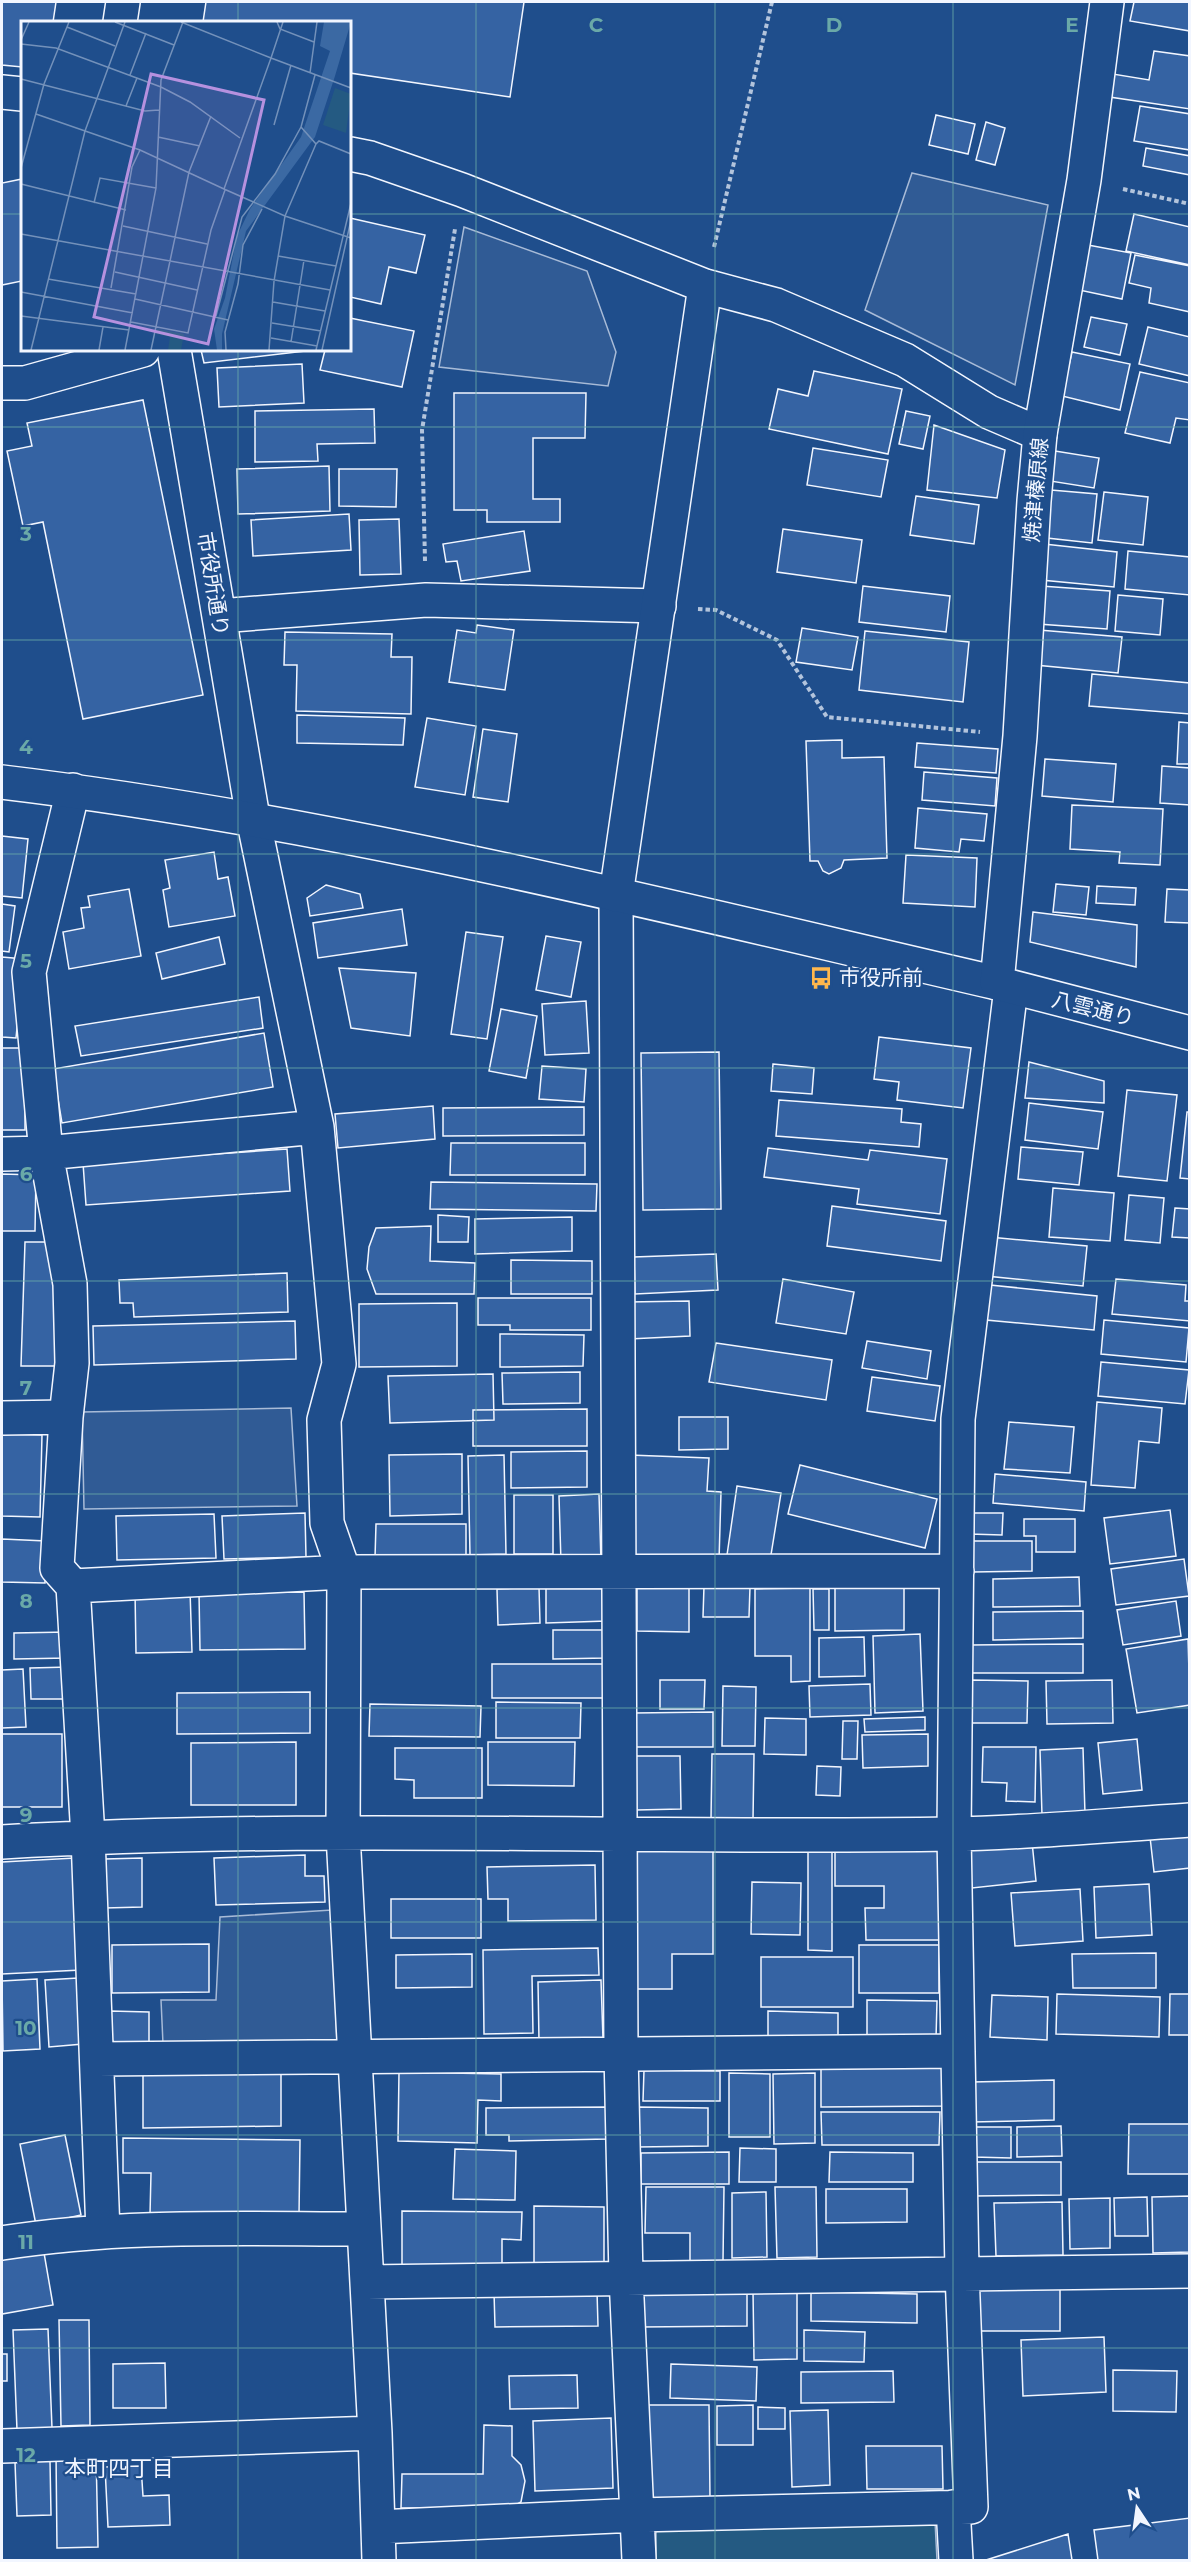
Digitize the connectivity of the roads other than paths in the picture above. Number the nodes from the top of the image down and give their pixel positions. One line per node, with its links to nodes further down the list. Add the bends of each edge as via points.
1 (123, 2): 3 (street)
2 (1107, 2): 11 (street, 焼津榛原線, via 1084,180)
3 (120, 21)
4 (2, 92): 5 (street)
5 (21, 94)
6 (351, 154): 7 (street, via 462,190)
7 (705, 286): 11 (street, via 776,305 905,360 989,412); 12 (street)
8 (139, 351): 10 (street, via 25,383)
9 (174, 351): 13 (street, 市役所通り)
10 (2, 383)
11 (1040, 434): 18 (street, 焼津榛原線)
12 (659, 606): 13 (street, via 426,600); 17 (street)
13 (219, 616): 16 (street, 市役所通り)
14 (2, 782): 15 (street, 八雲通り)
15 (73, 790): 16 (street, 八雲通り); 21 (street, via 29,972)
16 (253, 818): 17 (street, 八雲通り); 20 (street, 市役所通り)
17 (616, 895): 18 (street, 八雲通り); 27 (street)
18 (1004, 985): 19 (street, 八雲通り); 25 (street, 焼津榛原線, via 958,1419)
19 (1190, 1033)
20 (317, 1127): 21 (street); 26 (street, 市役所通り, via 339,1364 324,1420 327,1523)
21 (46, 1153): 22 (street); 23 (street, via 70,1284 72,1363)
22 (2, 1154)
23 (66, 1417): 24 (street); 28 (street, via 57,1568)
24 (2, 1418)
25 (957, 1571): 27 (street); 31 (street, 焼津榛原線)
26 (344, 1572): 27 (street); 28 (street); 30 (street, 市役所通り)
27 (620, 1573): 32 (street)
28 (73, 1586): 33 (street)
29 (1190, 1820): 31 (street)
30 (343, 1834): 32 (street); 33 (street); 37 (street, 市役所通り)
31 (954, 1834): 32 (street); 35 (street, 焼津榛原線)
32 (622, 1835): 36 (street)
33 (88, 1837): 34 (street); 38 (street)
34 (2, 1842)
35 (958, 2051): 36 (street); 43 (street, 焼津榛原線)
36 (621, 2053): 37 (street); 44 (street)
37 (355, 2055): 38 (street); 39 (street, 市役所通り)
38 (98, 2059): 40 (street)
39 (364, 2229): 40 (street); 45 (street, 市役所通り)
40 (103, 2232): 41 (street)
41 (2, 2243)
42 (1190, 2271): 43 (street)
43 (962, 2272): 44 (street); 48 (street, 焼津榛原線)
44 (626, 2277): 45 (street); 49 (street)
45 (367, 2282): 46 (street, 市役所通り)
46 (375, 2433): 47 (street); 50 (street, 市役所通り)
47 (2, 2446)
48 (962, 2507): 49 (street); 53 (street, 焼津榛原線)
49 (637, 2515): 50 (street); 52 (street)
50 (378, 2527): 51 (street, 市役所通り)
51 (379, 2560)
52 (639, 2560)
53 (956, 2560)

